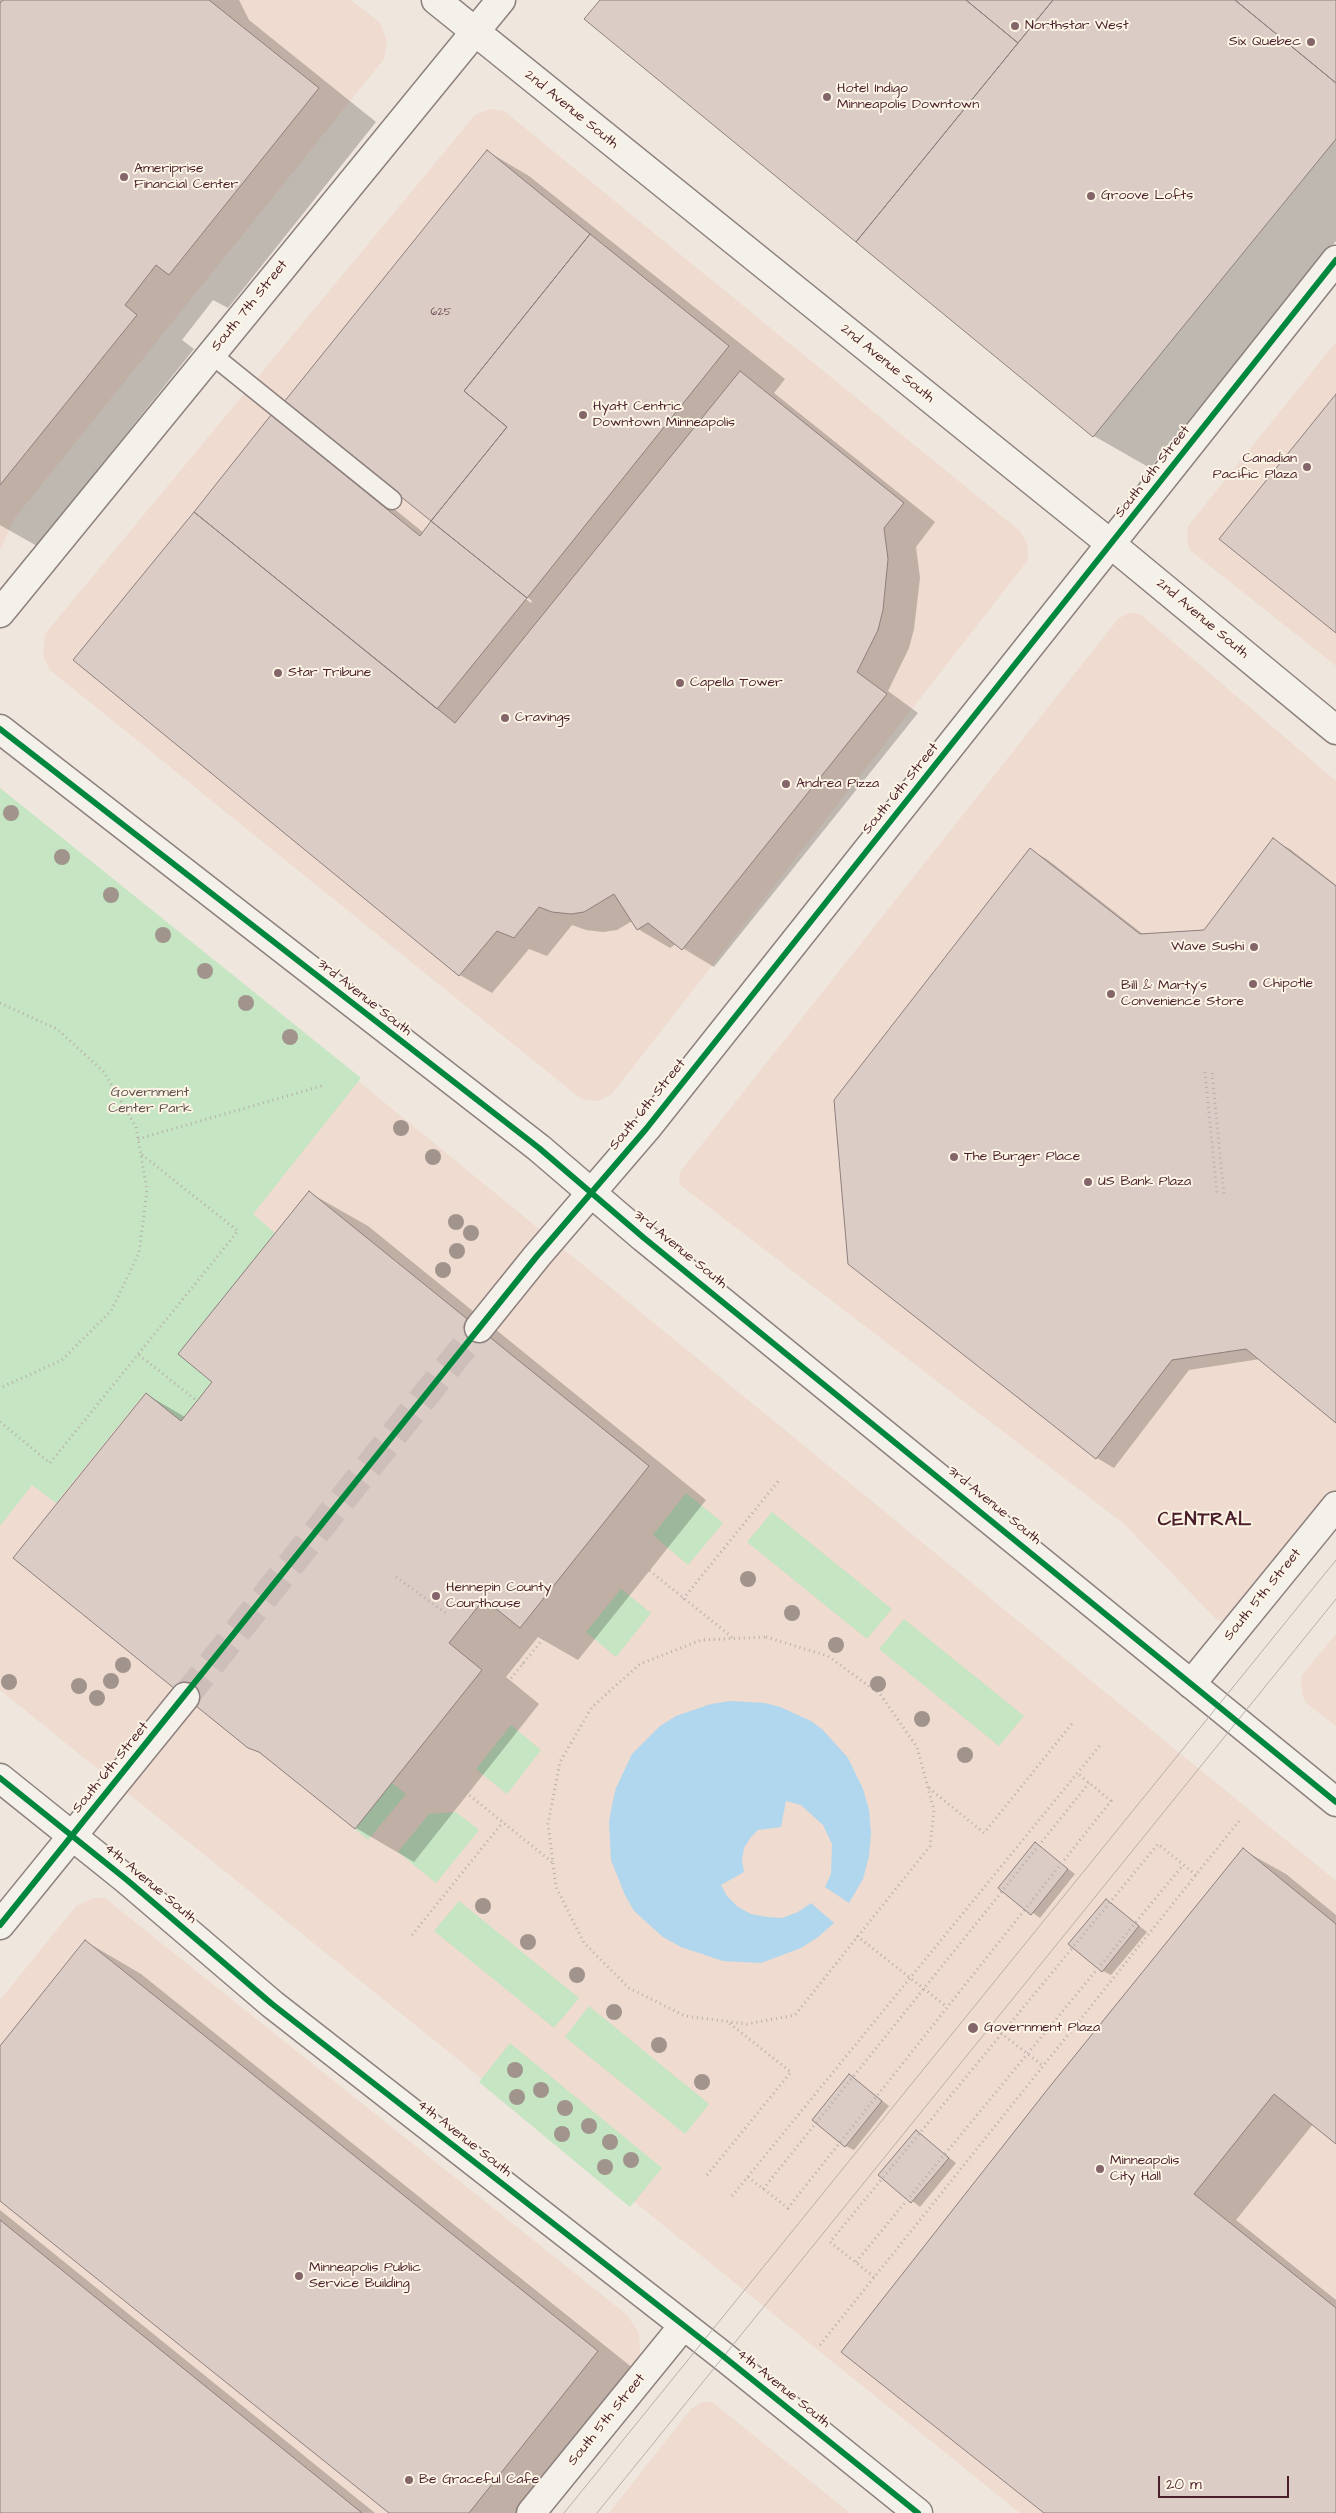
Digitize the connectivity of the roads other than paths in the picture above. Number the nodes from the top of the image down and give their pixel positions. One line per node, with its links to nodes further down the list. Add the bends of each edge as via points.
1 (436, 0): 3 (main road, 2nd Avenue South)
2 (501, 0): 3 (main road, South 7th Street)
3 (475, 32): 5 (main road, South 7th Street); 7 (main road, 2nd Avenue South)
4 (1336, 260): 7 (main road, South 6th Street)
5 (211, 354): 6 (lane); 8 (main road, South 7th Street)
6 (392, 500)
7 (1112, 545): 10 (main road, 2nd Avenue South); 11 (main road, South 6th Street, via 646,1129)
8 (0, 613)
9 (0, 729): 11 (main road, 3rd Avenue South)
10 (1336, 730)
11 (592, 1192): 12 (main road, South 6th Street); 14 (main road, 3rd Avenue South, via 644,1238)
12 (479, 1328)
13 (1336, 1506): 14 (main road, South 5th Street)
14 (1191, 1684): 17 (main road, 3rd Avenue South)
15 (185, 1697): 18 (main road, South 6th Street)
16 (0, 1778): 18 (main road, 4th Avenue South)
17 (1336, 1802)
18 (72, 1836): 19 (main road, South 6th Street); 20 (main road, 4th Avenue South, via 272,2004)
19 (0, 1925)
20 (683, 2326): 21 (main road, South 5th Street); 22 (main road, 4th Avenue South)
21 (531, 2513)
22 (918, 2513)

